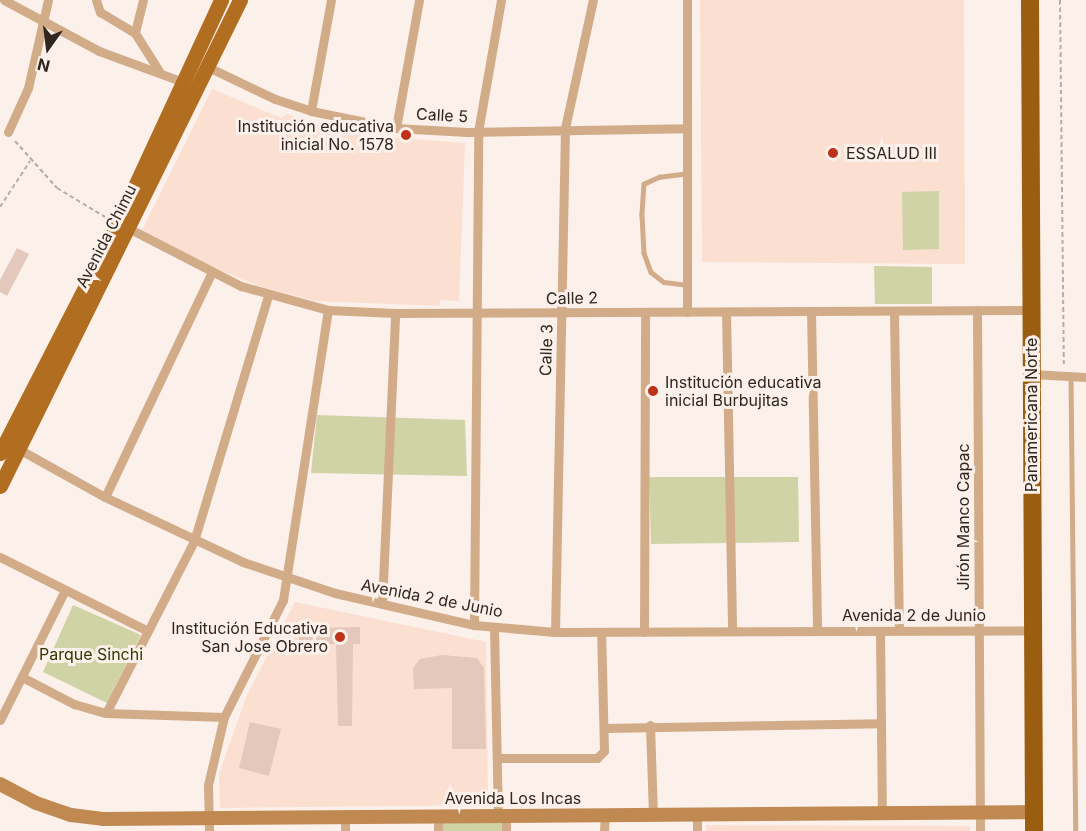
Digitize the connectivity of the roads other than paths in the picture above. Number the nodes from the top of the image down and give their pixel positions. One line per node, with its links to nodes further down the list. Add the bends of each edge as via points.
1 (3, 0): 13 (street)
2 (48, 0): 13 (street)
3 (96, 0): 14 (street, via 100,12)
4 (143, 0): 14 (street)
5 (221, 0): 17 (main road, Avenida Chimu)
6 (240, 0): 15 (main road, Avenida Chimu)
7 (331, 0): 18 (street)
8 (419, 0): 19 (street)
9 (501, 0): 23 (street)
10 (594, 0): 20 (street, Calle 3)
11 (687, 0): 21 (street)
12 (1030, 0): 31 (highway, Panamericana Norte)
13 (42, 21): 16 (street, via 99,51); 22 (street, via 28,88)
14 (135, 33): 16 (street)
15 (208, 67): 17 (main road, Avenida Chimu); 18 (street, Calle 5, via 275,99)
16 (159, 71): 17 (street)
17 (190, 85): 25 (main road, Avenida Chimu)
18 (311, 111): 19 (street, Calle 5)
19 (396, 128): 23 (street, Calle 5)
20 (565, 128): 21 (street, Calle 5); 23 (street, Calle 5); 37 (street, Calle 3)
21 (686, 128): 24 (street)
22 (8, 132)
23 (478, 132): 36 (street)
24 (686, 174): 27 (street); 27 (lane, via 644,184 642,215 644,253 651,272 664,282)
25 (124, 226): 26 (street, Calle 2); 43 (main road, Avenida Chimu)
26 (212, 272): 28 (street, Calle 2); 45 (street)
27 (687, 285): 34 (street)
28 (268, 296): 29 (street, Calle 2); 46 (street)
29 (328, 310): 39 (street, Calle 2); 48 (street)
30 (977, 310): 31 (street, Calle 2); 38 (street, Calle 2); 55 (street, Jirón Manco Capac)
31 (1031, 310): 40 (highway, Panamericana Norte)
32 (811, 311): 35 (street, Calle 2); 38 (street, Calle 2); 53 (street)
33 (645, 312): 34 (street, Calle 2); 37 (street, Calle 2); 62 (street)
34 (687, 312): 35 (street, Calle 2)
35 (726, 312): 58 (street)
36 (475, 313): 37 (street, Calle 2); 39 (street, Calle 2); 51 (street)
37 (562, 313): 60 (street, Calle 3)
38 (894, 313): 54 (street)
39 (395, 314): 50 (street)
40 (1031, 374): 41 (street); 56 (highway, Panamericana Norte)
41 (1071, 376): 42 (street); 89 (lane)
42 (1086, 377)
43 (6, 446): 44 (main road, Avenida Chimu); 45 (street, Avenida 2 de Junio)
44 (0, 486)
45 (105, 497): 46 (street, Avenida 2 de Junio)
46 (194, 542): 48 (street, Avenida 2 de Junio); 57 (street)
47 (0, 557): 49 (street)
48 (287, 579): 50 (street, Avenida 2 de Junio); 65 (street, via 283,600)
49 (65, 590): 57 (street); 63 (street)
50 (381, 604): 51 (street, Avenida 2 de Junio)
51 (474, 625): 52 (street, Avenida 2 de Junio)
52 (494, 628): 60 (street, Avenida 2 de Junio); 70 (street)
53 (817, 630): 58 (street, Avenida 2 de Junio); 59 (street, Avenida 2 de Junio)
54 (898, 630): 55 (street, Avenida 2 de Junio); 59 (street, Avenida 2 de Junio)
55 (979, 630): 56 (street, Avenida 2 de Junio); 72 (street, Jirón Manco Capac)
56 (1031, 630): 73 (highway, Panamericana Norte)
57 (148, 631): 64 (street)
58 (732, 631): 62 (street, Avenida 2 de Junio)
59 (880, 631): 67 (street)
60 (555, 632): 61 (street, Avenida 2 de Junio)
61 (601, 632): 62 (street, Avenida 2 de Junio); 69 (street)
62 (644, 632)
63 (22, 677): 64 (street, via 74,704); 66 (street)
64 (106, 713): 65 (street)
65 (224, 717): 80 (street, via 208,785)
66 (0, 720)
67 (880, 723): 68 (street); 74 (street)
68 (650, 726): 69 (street); 76 (street)
69 (604, 728): 70 (street, via 604,751 597,758)
70 (498, 758): 79 (street)
71 (0, 784): 81 (street, Avenida Los Incas, via 36,803)
72 (980, 812): 73 (street, Avenida Los Incas); 74 (street, Avenida Los Incas); 87 (street, Jirón Manco Capac)
73 (1034, 812): 88 (highway, Panamericana Norte)
74 (882, 813): 77 (street, Avenida Los Incas)
75 (605, 814): 76 (street, Avenida Los Incas); 79 (street, Avenida Los Incas); 85 (street)
76 (653, 814): 77 (street, Avenida Los Incas)
77 (697, 814): 86 (street)
78 (438, 815): 79 (street, Avenida Los Incas); 82 (street, Avenida Los Incas); 83 (street)
79 (502, 816): 84 (street)
80 (209, 824): 81 (street, Avenida Los Incas); 82 (street, Avenida Los Incas)
81 (103, 825)
82 (345, 825)
83 (438, 831)
84 (506, 831)
85 (604, 831)
86 (697, 831)
87 (980, 831)
88 (1034, 831)
89 (1076, 831)

